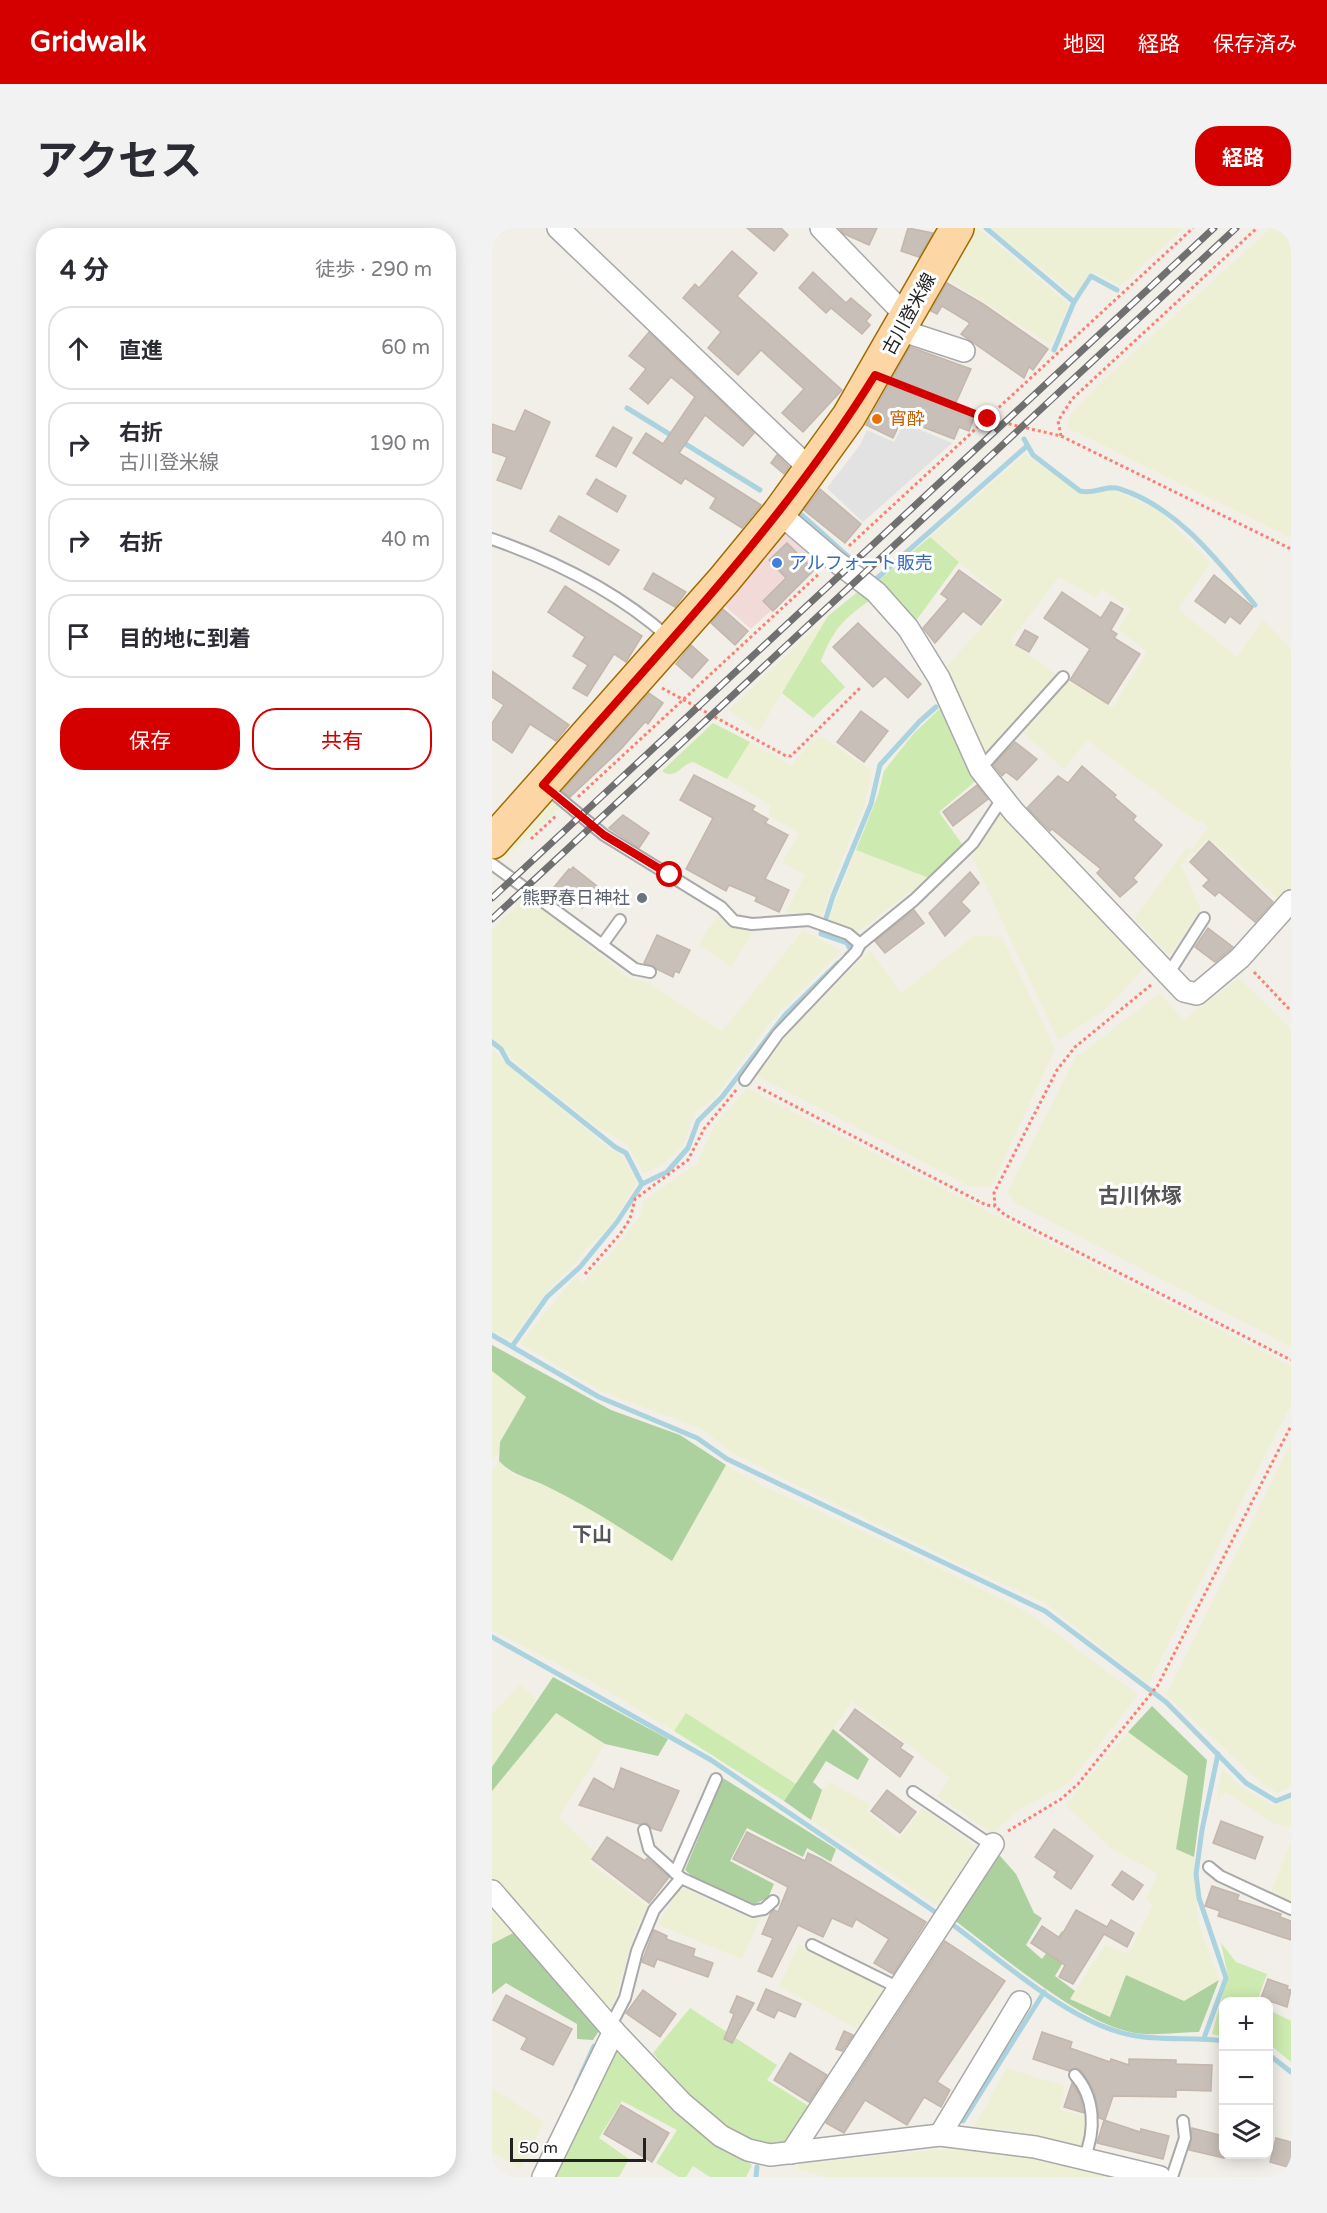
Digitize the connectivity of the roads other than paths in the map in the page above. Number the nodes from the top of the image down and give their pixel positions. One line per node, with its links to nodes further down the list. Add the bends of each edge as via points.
1 (558, 228): 6 (street)
2 (821, 228): 4 (street)
3 (957, 228): 4 (main road, 古川登米線)
4 (903, 324): 5 (street); 6 (main road, 古川登米線, via 875,375)
5 (964, 351)
6 (811, 470): 7 (main road, 古川登米線)
7 (779, 513): 9 (main road, 古川登米線); 11 (street, via 876,592 908,628 939,678)
8 (492, 538): 9 (lane, via 544,558 644,615)
9 (671, 639): 12 (main road, 古川登米線)
10 (1064, 677): 11 (lane)
11 (980, 769): 13 (street)
12 (543, 785): 14 (main road, 古川登米線); 19 (lane, via 604,835 721,907 734,921 815,922 848,934)
13 (1002, 799): 19 (lane, via 973,843 914,900); 21 (street)
14 (492, 842)
15 (492, 864): 20 (lane)
16 (1291, 901): 21 (street, via 1240,958 1197,994 1184,991)
17 (1204, 918): 21 (lane)
18 (620, 920): 20 (lane)
19 (860, 944): 23 (lane, via 778,1034)
20 (602, 945): 22 (lane, via 635,969)
21 (1169, 970)
22 (650, 972)
23 (745, 1080)
24 (716, 1779): 29 (lane)
25 (913, 1792): 27 (lane)
26 (644, 1830): 29 (lane, via 649,1849)
27 (992, 1845): 34 (street)
28 (1209, 1867): 32 (lane)
29 (678, 1876): 31 (lane, via 753,1911 764,1909); 36 (lane, via 654,1911)
30 (492, 1891): 36 (street)
31 (773, 1901)
32 (1291, 1909)
33 (812, 1945): 34 (lane)
34 (899, 1988): 40 (street)
35 (1020, 2002): 39 (street)
36 (612, 2029): 40 (street, via 682,2103 720,2136 770,2156); 42 (street)
37 (1075, 2075): 41 (lane, via 1086,2088 1092,2112 1089,2147)
38 (1183, 2121): 44 (lane, via 1185,2138)
39 (940, 2135): 40 (street); 41 (street, via 979,2138)
40 (791, 2153)
41 (1084, 2158): 43 (street)
42 (543, 2177)
43 (1160, 2177)
44 (1172, 2177)

